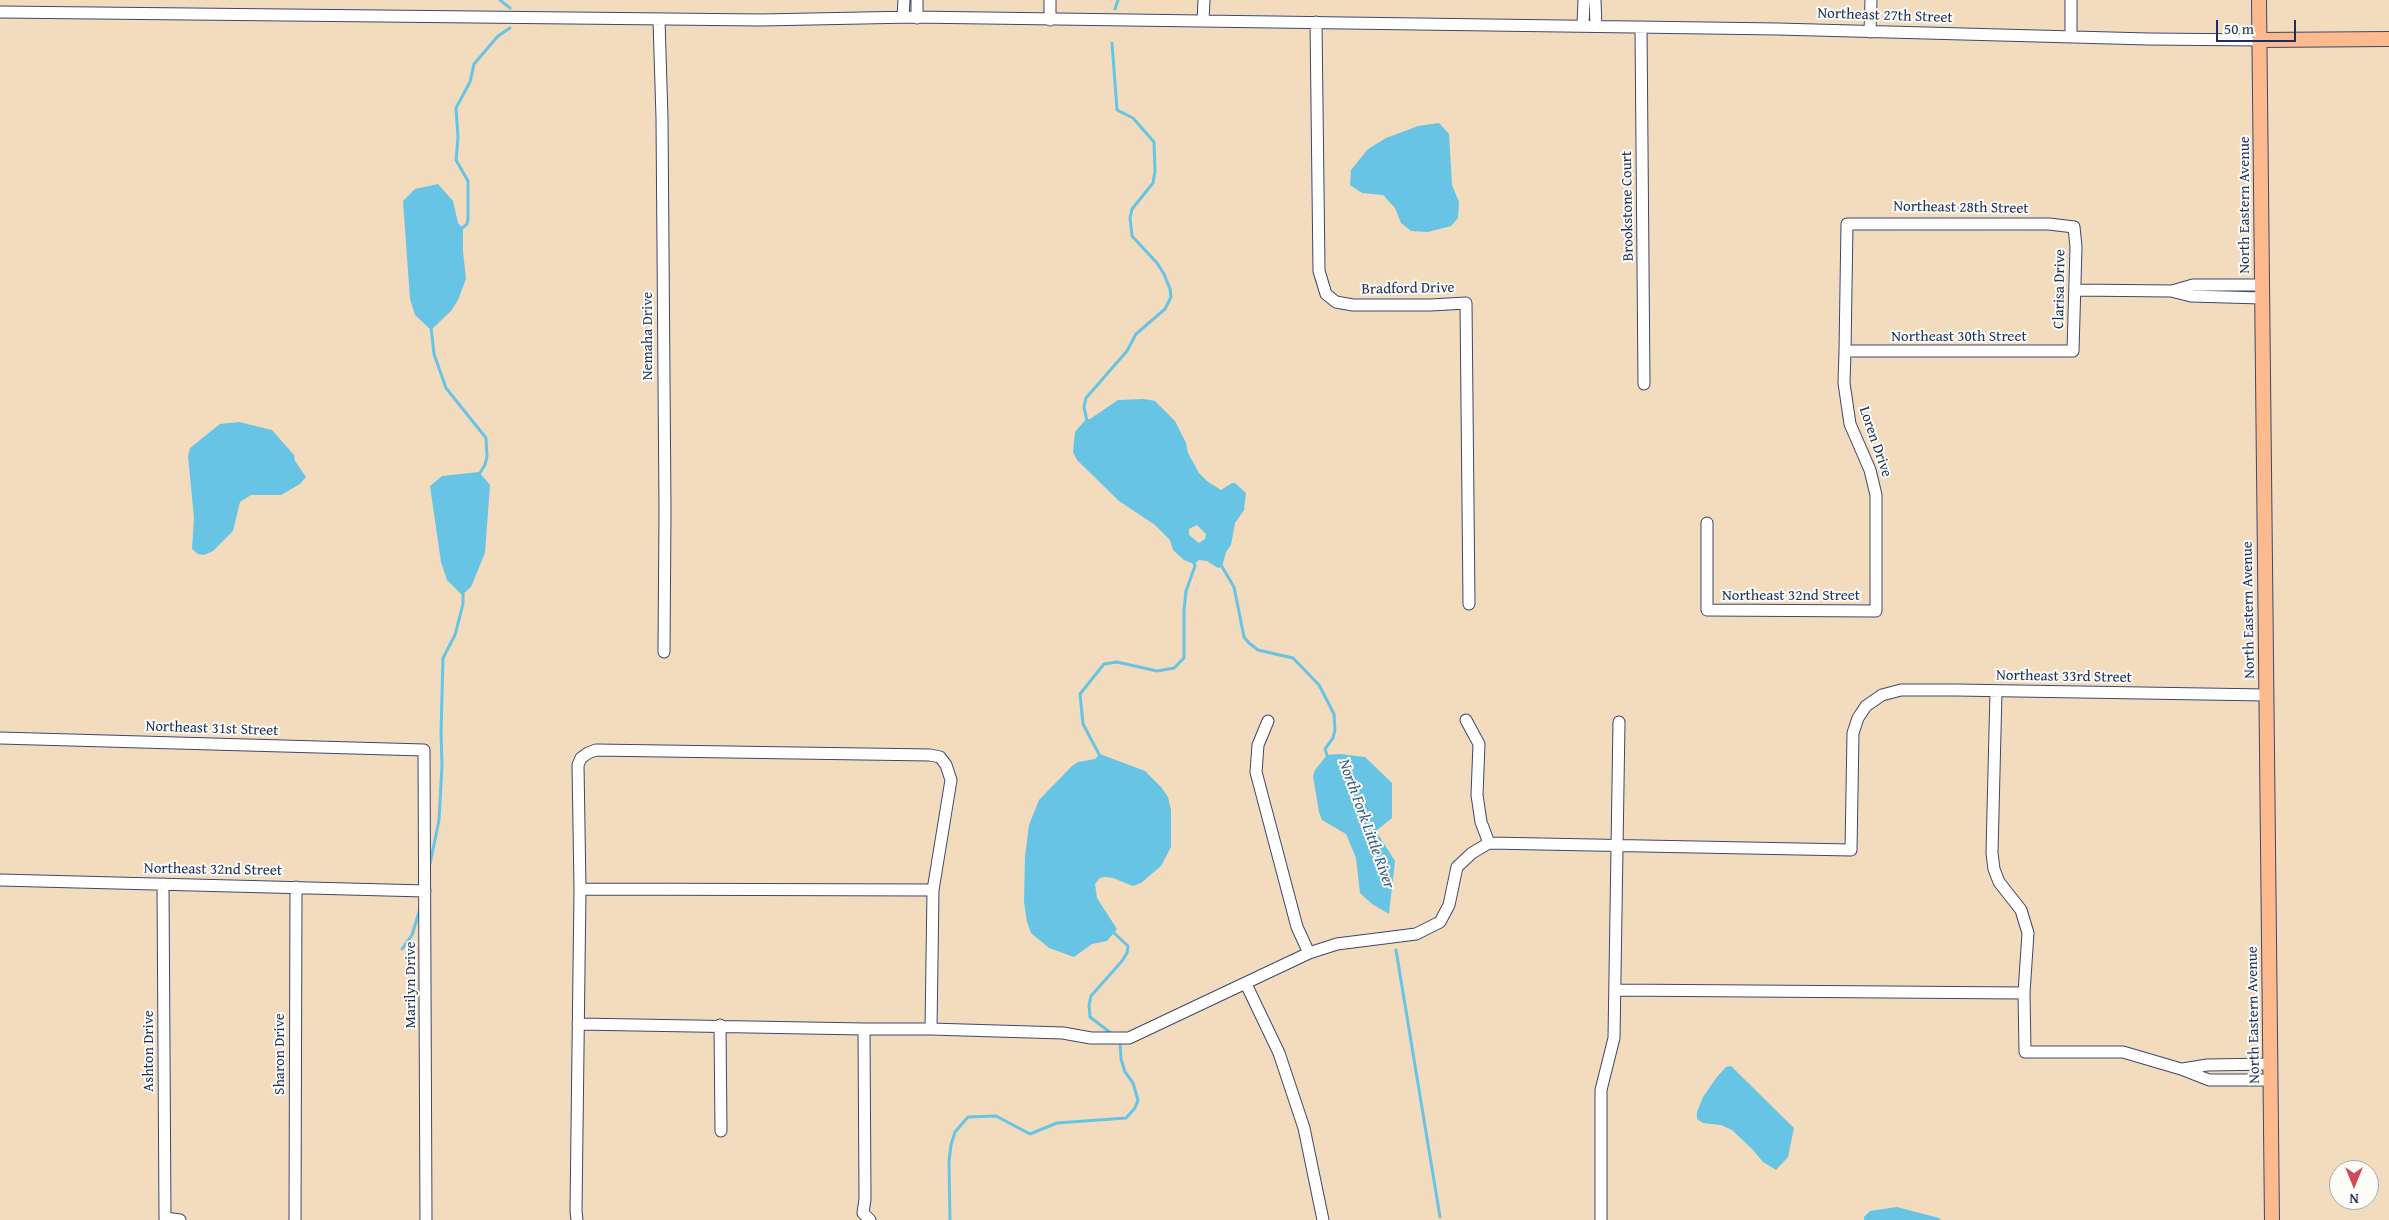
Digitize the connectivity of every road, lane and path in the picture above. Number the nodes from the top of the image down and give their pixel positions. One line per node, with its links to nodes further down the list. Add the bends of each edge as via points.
1 (12, 0): 11 (street)
2 (904, 0): 12 (street)
3 (917, 0): 13 (street)
4 (1050, 0): 15 (street)
5 (1204, 0): 16 (street)
6 (1584, 0): 18 (street)
7 (1595, 0): 19 (street)
8 (1871, 0): 21 (street)
9 (2071, 0): 22 (street)
10 (2260, 0): 24 (main road, North Eastern Avenue)
11 (6, 12): 14 (street, Northeast 27th Street)
12 (903, 18): 13 (street, Northeast 27th Street); 14 (street, Northeast 27th Street)
13 (917, 18): 15 (street, Northeast 27th Street)
14 (659, 20): 35 (street, Nemaha Drive, via 666,510)
15 (1050, 20): 16 (street, Northeast 27th Street)
16 (1203, 21): 17 (street, Northeast 27th Street)
17 (1316, 22): 18 (street, Northeast 27th Street); 33 (street, Bradford Drive, via 1319,271 1326,294 1336,302 1352,305 1466,303)
18 (1583, 26): 19 (street, Northeast 27th Street)
19 (1596, 26): 20 (street, Northeast 27th Street)
20 (1641, 27): 21 (street, Northeast 27th Street); 31 (street, Brookstone Court)
21 (1870, 32): 22 (street, Northeast 27th Street)
22 (2071, 37): 24 (street, Northeast 27th Street)
23 (2389, 39): 24 (main road, Northeast 27th Street)
24 (2260, 40): 28 (main road, North Eastern Avenue)
25 (1847, 224): 26 (street, Northeast 28th Street, via 2049,224); 29 (street, Loren Drive)
26 (2074, 227): 27 (street, Clarisa Drive)
27 (2075, 290): 28 (street, via 2171,291 2191,296); 30 (street, Clarisa Drive)
28 (2262, 291): 37 (main road, North Eastern Avenue)
29 (1845, 351): 30 (street, Northeast 30th Street); 34 (street, Loren Drive, via 1844,383 1850,424 1870,470 1876,495)
30 (2073, 351)
31 (1644, 384)
32 (1708, 523): 34 (street, Northeast 32nd Street, via 1707,610)
33 (1469, 604)
34 (1876, 611)
35 (664, 652)
36 (1996, 691): 37 (street, Northeast 33rd Street); 44 (street, Northeast 33rd Street, via 1901,690 1882,695 1866,706 1853,733 1850,850); 54 (street, via 1992,853 1999,882 2021,910 2028,933)
37 (2266, 695): 59 (main road, North Eastern Avenue)
38 (1466, 720): 43 (street, via 1479,744 1477,795 1481,822)
39 (1268, 722): 51 (street, via 1258,745 1256,772 1297,926)
40 (1619, 722): 44 (street)
41 (0, 738): 42 (street, Northeast 31st Street)
42 (424, 750): 50 (street, Marilyn Drive)
43 (1489, 843): 44 (street); 51 (street, via 1457,867 1450,905 1440,922 1416,934 1336,944)
44 (1616, 846): 53 (street)
45 (0, 880): 46 (street, Northeast 32nd Street)
46 (163, 884): 47 (street, Northeast 32nd Street); 64 (street, Ashton Drive, via 165,1218)
47 (296, 887): 50 (street, Northeast 32nd Street); 65 (street, Sharon Drive)
48 (580, 889): 49 (street); 49 (street, via 578,765 581,758 596,750 940,757 951,780); 55 (street)
49 (933, 890): 58 (street)
50 (425, 891): 66 (street, Marilyn Drive)
51 (1308, 953): 52 (street)
52 (1246, 984): 58 (street, via 1129,1038); 68 (street, via 1279,1053 1304,1128)
53 (1616, 990): 54 (street); 69 (street, via 1614,1038 1601,1090)
54 (2024, 993): 60 (street, via 2026,1052 2123,1052)
55 (578, 1024): 56 (street); 67 (street)
56 (720, 1026): 57 (street); 62 (street)
57 (864, 1029): 58 (street); 63 (street, via 865,1199)
58 (931, 1029)
59 (2271, 1064): 60 (street, via 2207,1065); 61 (main road, North Eastern Avenue)
60 (2181, 1069): 61 (street, via 2209,1080)
61 (2271, 1080): 70 (main road, North Eastern Avenue)
62 (721, 1131)
63 (862, 1218)
64 (180, 1220)
65 (295, 1220)
66 (426, 1220)
67 (577, 1220)
68 (1323, 1220)
69 (1601, 1220)
70 (2272, 1220)

